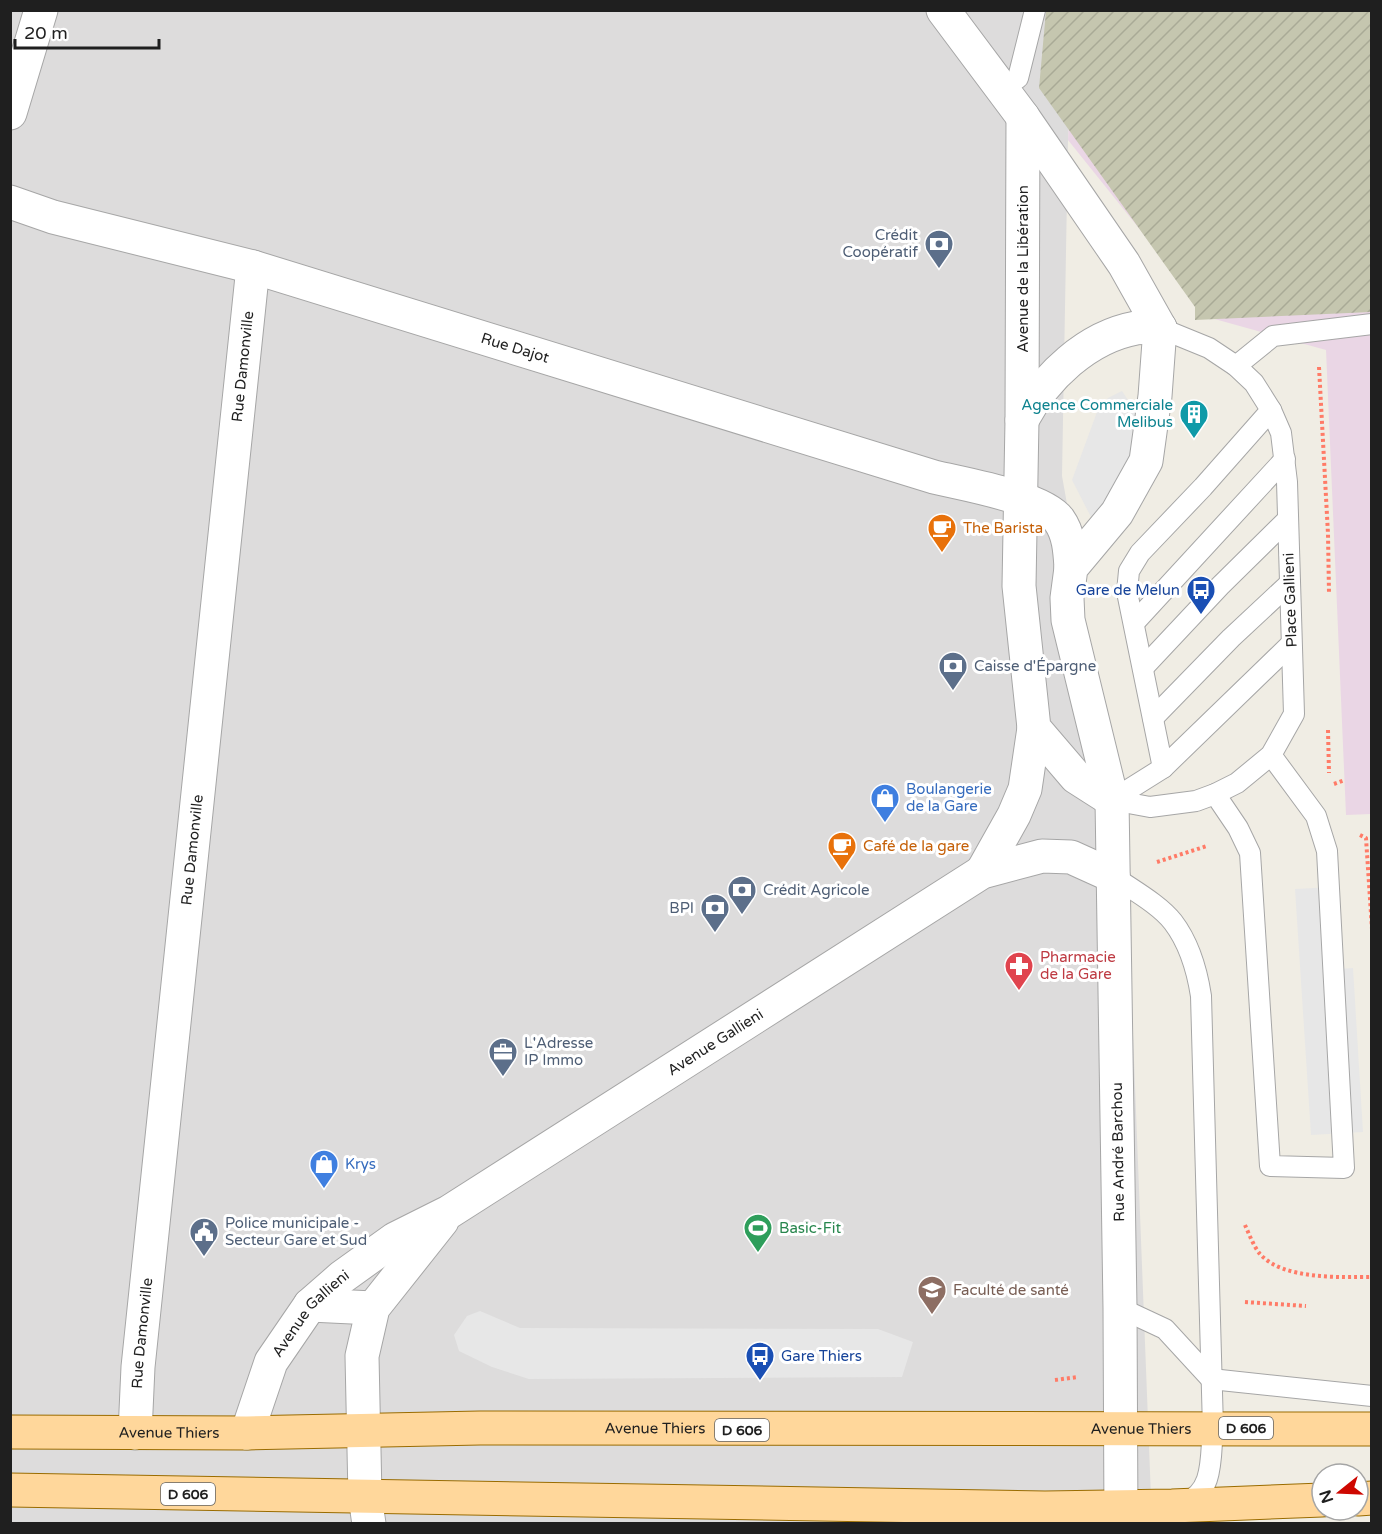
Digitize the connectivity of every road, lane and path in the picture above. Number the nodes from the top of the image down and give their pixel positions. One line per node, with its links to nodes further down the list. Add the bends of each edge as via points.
1 (41, 10): 5 (street)
2 (943, 10): 4 (street)
3 (1035, 10): 4 (lane, via 1018,78)
4 (1002, 89): 6 (street)
5 (10, 113)
6 (1023, 117): 10 (street, via 1124,264); 14 (street, Avenue de la Libération)
7 (10, 202): 8 (street, Rue Dajot, via 53,218)
8 (253, 267): 16 (street, Rue Dajot, via 933,477); 51 (street, Rue Damonville, via 138,1367)
9 (1371, 324): 11 (lane)
10 (1160, 328): 12 (lane, Place Gallieni, via 1209,348); 14 (street, Place Gallieni, via 1136,328 1097,341 1065,364 1033,399); 23 (street, via 1146,460 1117,513)
11 (1304, 333): 12 (lane, via 1273,336); 18 (path, via 1318,354)
12 (1236, 366): 13 (lane, Place Gallieni, via 1254,383)
13 (1271, 410): 15 (lane, Place Gallieni, via 1281,433); 25 (lane, via 1140,553 1129,572 1127,592)
14 (1022, 420): 16 (street, Place Gallieni)
15 (1285, 459): 17 (lane, Place Gallieni); 25 (lane)
16 (1020, 498): 23 (street, via 1058,519 1069,541); 29 (street, Place Gallieni, via 1018,586)
17 (1288, 519): 24 (lane, Place Gallieni); 27 (lane)
18 (1328, 534): 19 (path); 21 (path)
19 (1334, 534)
20 (1323, 565): 21 (path)
21 (1329, 565): 22 (path)
22 (1336, 565)
23 (1071, 568): 33 (street, via 1068,620)
24 (1290, 583): 26 (lane, Place Gallieni); 28 (lane)
25 (1134, 623): 27 (lane)
26 (1291, 644): 30 (lane, Place Gallieni, via 1294,714); 31 (lane)
27 (1143, 668): 28 (lane)
28 (1153, 718): 31 (lane)
29 (1034, 728): 33 (street, Place Gallieni, via 1076,777); 34 (street, Avenue Gallieni, via 1025,789)
30 (1271, 755): 32 (lane, Place Gallieni, via 1237,783); 32 (lane, via 1316,816 1327,851 1344,1168 1270,1166 1250,853)
31 (1163, 768): 33 (lane)
32 (1215, 794): 33 (lane, Place Gallieni, via 1196,801 1150,807)
33 (1112, 800): 35 (street)
34 (982, 872): 35 (street, Avenue Gallieni, via 1042,856 1071,857); 36 (street, Avenue Gallieni)
35 (1113, 876): 43 (street, Rue André Barchou); 44 (lane, via 1172,921 1198,975)
36 (449, 1212): 40 (street, Avenue Gallieni, via 395,1239); 42 (street, Avenue Gallieni)
37 (1247, 1231): 38 (path, via 1260,1254 1278,1266 1313,1276)
38 (1371, 1277)
39 (1236, 1302): 41 (path)
40 (310, 1305): 42 (street); 52 (street, Avenue Gallieni, via 271,1362)
41 (1306, 1306)
42 (373, 1308): 50 (street, Avenue Gallieni, via 362,1356)
43 (1120, 1308): 44 (lane, via 1165,1329); 46 (street, Rue André Barchou)
44 (1211, 1379): 45 (lane); 47 (lane)
45 (1371, 1396)
46 (1121, 1428): 47 (main road, Avenue Thiers / D 606); 50 (main road, Avenue Thiers / D 606, via 480,1428); 57 (street, Rue André Barchou)
47 (1213, 1428): 48 (main road, Avenue Thiers / D 606); 55 (lane, via 1207,1483 1196,1497)
48 (1371, 1429)
49 (10, 1432): 51 (main road, Avenue Thiers / D 606)
50 (363, 1432): 52 (main road, Avenue Thiers / D 606); 56 (street, Avenue Gallieni)
51 (135, 1433): 52 (main road, Avenue Thiers / D 606)
52 (247, 1433)
53 (10, 1490): 56 (main road, D 606)
54 (1310, 1500): 55 (main road, D 606)
55 (1172, 1506): 57 (main road, D 606)
56 (367, 1510): 57 (main road, D 606, via 1045,1508)
57 (1121, 1515)

